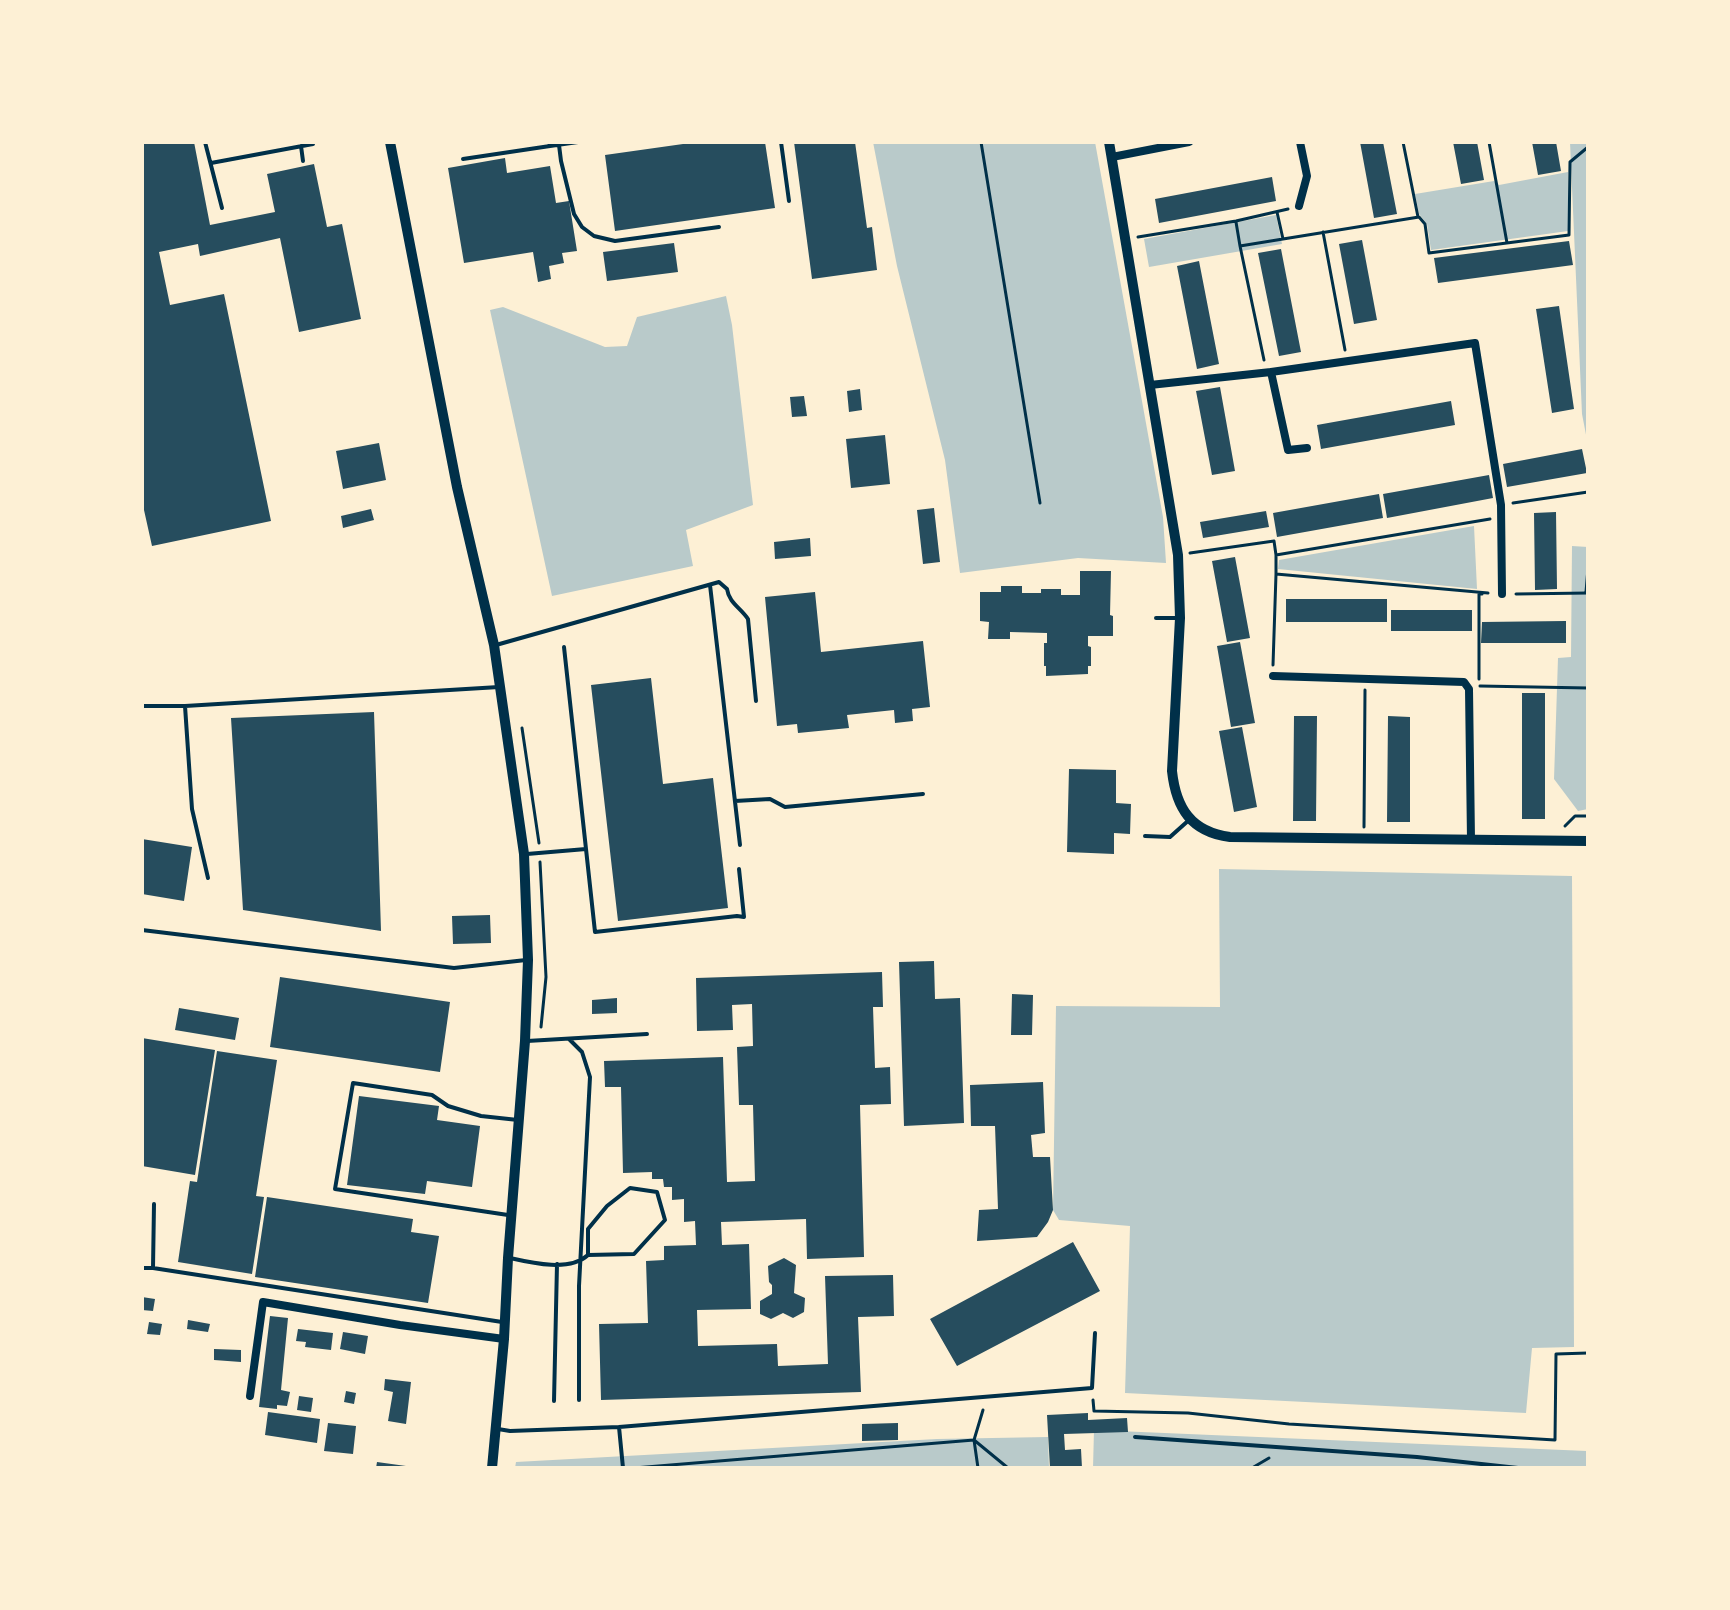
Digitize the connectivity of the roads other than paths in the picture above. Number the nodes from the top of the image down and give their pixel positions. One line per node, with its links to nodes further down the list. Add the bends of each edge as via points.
1 (205, 142): 15 (lane)
2 (390, 142): 27 (street, via 457,487)
3 (578, 142): 10 (lane)
4 (781, 142): 16 (lane)
5 (1109, 142): 12 (street)
6 (1189, 142): 12 (street)
7 (1300, 142): 17 (street, via 1307,176)
8 (313, 144): 11 (lane)
9 (550, 144): 10 (lane); 13 (lane)
10 (559, 145): 19 (lane, via 574,214 594,236 615,241)
11 (301, 146): 14 (lane); 15 (lane)
12 (1112, 157): 21 (street)
13 (463, 159)
14 (303, 161)
15 (211, 163): 18 (lane)
16 (789, 201)
17 (1299, 206)
18 (222, 208)
19 (719, 227)
20 (1268, 372): 21 (street); 22 (street, via 1288,450); 24 (street, via 1475,343 1501,505)
21 (1150, 385): 26 (street, via 1178,555)
22 (1307, 448)
23 (710, 585): 27 (lane); 31 (lane, via 719,582 727,589 748,619); 35 (lane)
24 (1502, 594)
25 (1156, 618): 26 (lane)
26 (1180, 618): 36 (street, via 1172,771 1174,791)
27 (494, 645): 30 (street)
28 (564, 647): 41 (lane)
29 (1273, 676): 38 (street, via 1464,682 1469,689)
30 (500, 687): 33 (lane); 42 (street)
31 (756, 701)
32 (142, 706): 33 (lane)
33 (185, 706): 44 (lane, via 192,809)
34 (923, 794): 35 (lane, via 785,807 770,799)
35 (735, 801): 40 (lane)
36 (1190, 819): 37 (lane, via 1170,837); 38 (street, via 1213,835 1230,837)
37 (1145, 836)
38 (1471, 840): 39 (street)
39 (1588, 841)
40 (740, 845)
41 (586, 849): 42 (lane); 43 (lane, via 595,932 744,917)
42 (524, 854): 46 (street)
43 (739, 869)
44 (208, 878)
45 (142, 930): 46 (lane, via 454,968)
46 (528, 960): 49 (street)
47 (647, 1034): 48 (lane)
48 (569, 1039): 49 (lane); 55 (lane, via 582,1052 590,1077)
49 (525, 1041): 50 (street)
50 (518, 1120): 52 (street); 52 (lane, via 448,1106 432,1095 353,1083 335,1189)
51 (154, 1204): 58 (lane)
52 (511, 1215): 54 (street)
53 (588, 1255): 53 (lane, via 588,1229 607,1206 630,1188 657,1192 665,1220 634,1254); 55 (lane)
54 (508, 1258): 56 (lane); 59 (street)
55 (581, 1262): 56 (lane); 63 (lane)
56 (557, 1264): 64 (lane)
57 (142, 1268): 58 (lane)
58 (153, 1268): 59 (lane)
59 (505, 1322): 61 (street)
60 (1095, 1333): 65 (lane, via 1092,1388)
61 (504, 1339): 62 (street, via 263,1302); 66 (street)
62 (250, 1396)
63 (579, 1400)
64 (554, 1401)
65 (619, 1427): 66 (lane); 69 (lane)
66 (496, 1429): 68 (street)
67 (1135, 1437): 70 (lane)
68 (492, 1468)
69 (623, 1468)
70 (1518, 1468)

